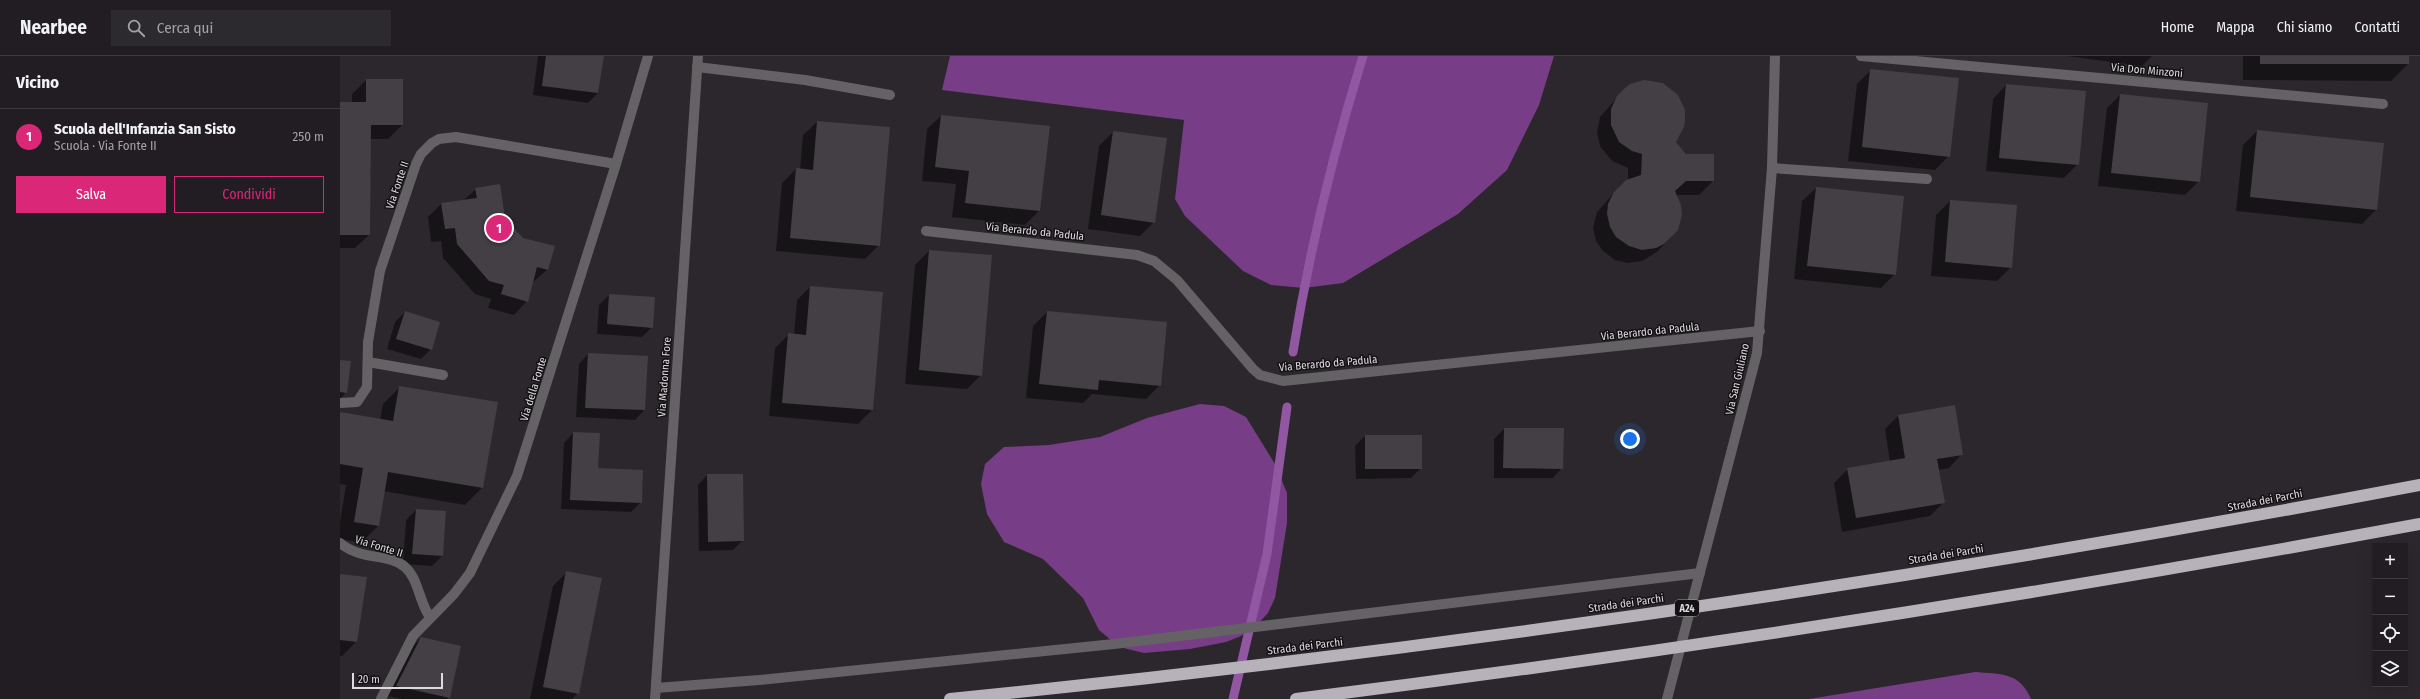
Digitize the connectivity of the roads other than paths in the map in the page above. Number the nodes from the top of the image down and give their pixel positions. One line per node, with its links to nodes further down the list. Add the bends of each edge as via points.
1 (648, 56): 8 (street, Via della Fonte)
2 (698, 56): 5 (street, Via Madonna Fore)
3 (1775, 56): 9 (street, Via San Giuliano)
4 (1861, 56): 7 (street, Via Don Minzoni)
5 (697, 68): 6 (street, via 805,80); 21 (street, Via Madonna Fore)
6 (890, 95)
7 (2383, 104)
8 (616, 164): 13 (street, Via Fonte II, via 456,137 439,140 426,147 416,164 380,271 372,312); 20 (street, Via della Fonte, via 517,476 470,573 454,594)
9 (1772, 168): 10 (street); 12 (street, Via San Giuliano)
10 (1927, 179)
11 (926, 231): 12 (street, Via Berardo da Padula, via 1136,255 1154,261 1177,280 1253,369 1260,375 1283,381)
12 (1760, 332): 19 (street, Via San Giuliano, via 1753,373)
13 (368, 362): 14 (street); 15 (street, Via Fonte II, via 367,387 363,396 352,404)
14 (443, 375)
15 (340, 403)
16 (2420, 485): 24 (highway, Strada dei Parchi / A24, bridge, via 2084,546 1702,606 1276,663)
17 (2420, 524): 25 (highway, bridge, via 2085,585 1725,642)
18 (340, 544): 20 (street, Via Fonte II, via 356,554 396,562 406,567)
19 (1700, 573): 21 (street, via 1114,644); 26 (street, Via San Giuliano)
20 (430, 617): 22 (street, Via della Fonte, via 413,636)
21 (656, 688): 23 (street, Via Madonna Fore)
22 (381, 699)
23 (655, 699)
24 (950, 699)
25 (1296, 699)
26 (1667, 699)

